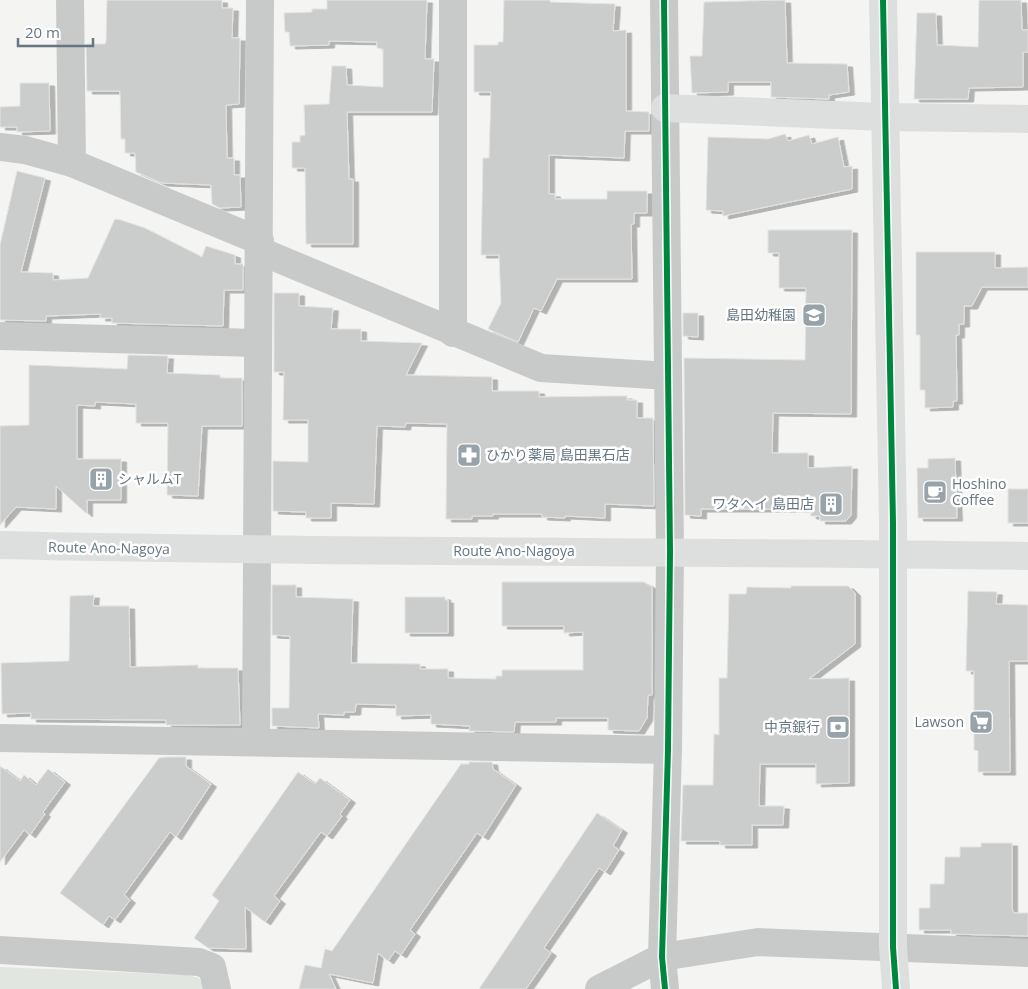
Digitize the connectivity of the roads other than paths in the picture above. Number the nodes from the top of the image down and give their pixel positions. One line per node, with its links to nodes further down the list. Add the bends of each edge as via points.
1 (70, 0): 10 (street)
2 (260, 0): 11 (street)
3 (453, 0): 12 (street)
4 (664, 0): 6 (street)
5 (883, 0): 7 (street)
6 (665, 108): 7 (street); 15 (street)
7 (884, 117): 8 (street); 19 (street)
8 (1028, 118)
9 (0, 147): 10 (street)
10 (72, 163): 11 (street)
11 (260, 246): 12 (street); 14 (street)
12 (453, 333): 15 (street, via 541,368)
13 (0, 336): 14 (street)
14 (258, 343): 17 (street)
15 (668, 376): 18 (street)
16 (0, 545): 17 (street, Route Ano-Nagoya)
17 (258, 551): 18 (street, Route Ano-Nagoya); 22 (street)
18 (670, 551): 19 (street, Route Ano-Nagoya); 23 (street)
19 (893, 554): 20 (street, Route Ano-Nagoya); 24 (street)
20 (1028, 556)
21 (0, 738): 22 (street)
22 (256, 742): 23 (street)
23 (668, 750): 27 (street)
24 (893, 947): 26 (street); 27 (street, via 758,942); 31 (street)
25 (0, 950): 28 (street, via 199,962 212,967)
26 (1028, 954)
27 (662, 957): 29 (street); 30 (street)
28 (217, 989)
29 (599, 989)
30 (665, 989)
31 (896, 989)

